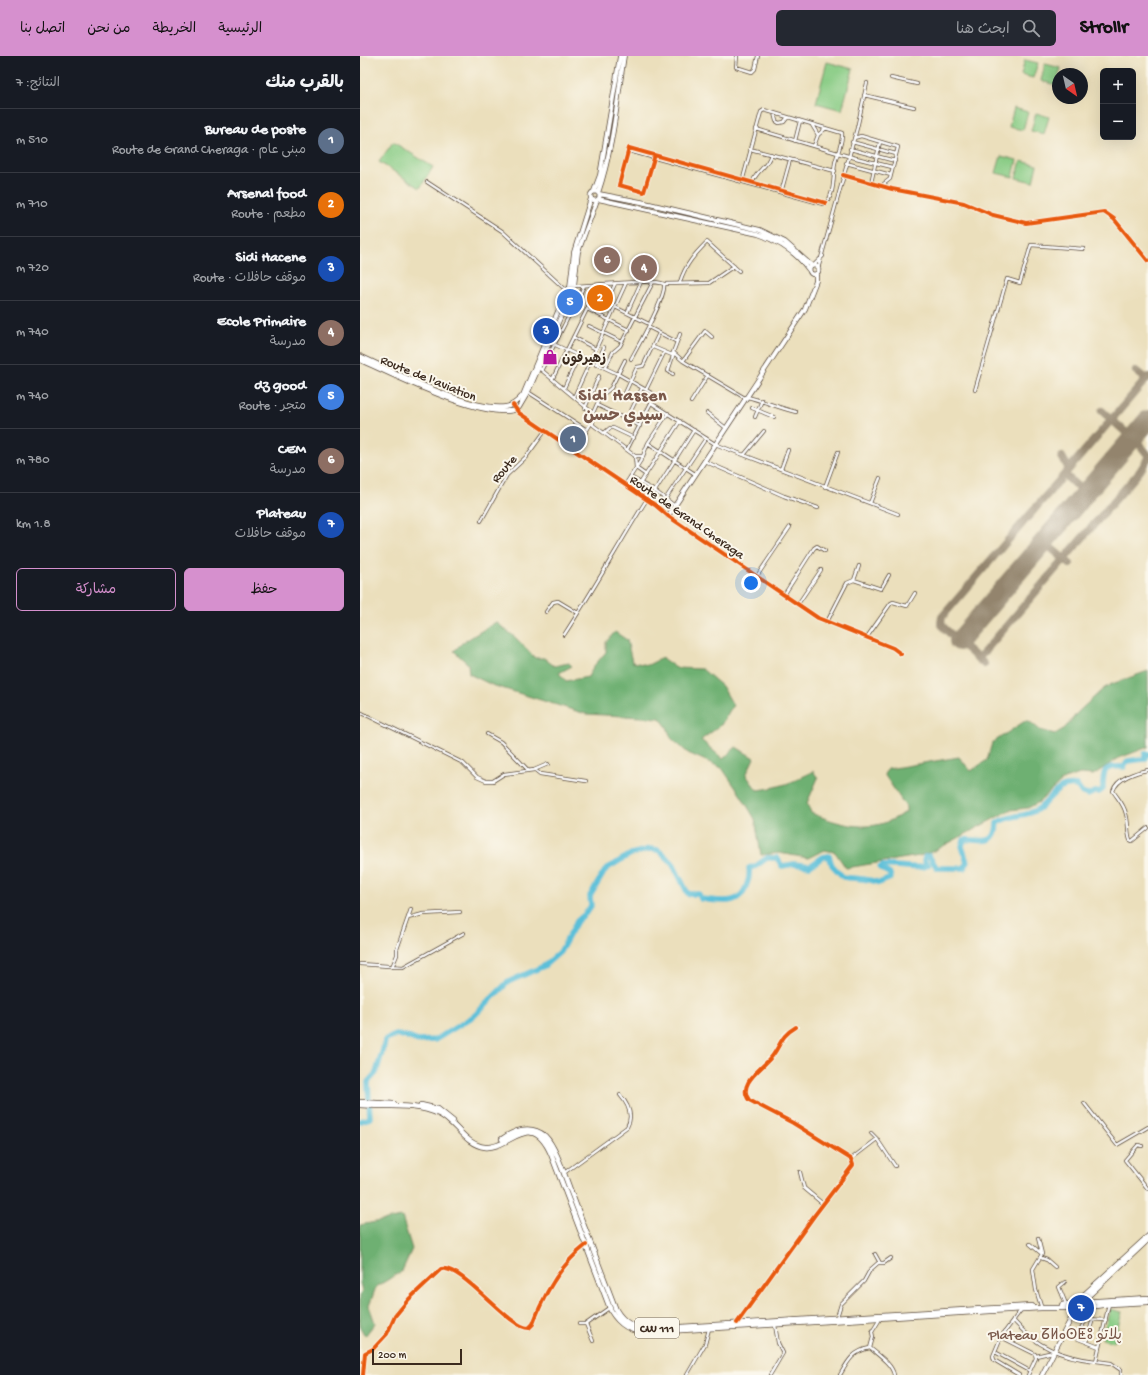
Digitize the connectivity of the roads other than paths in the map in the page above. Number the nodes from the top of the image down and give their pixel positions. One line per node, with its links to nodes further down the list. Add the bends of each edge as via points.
1 (620, 56): 48 (street)
2 (624, 56): 48 (street, via 606,167)
3 (737, 56): 4 (street, via 736,68 752,72)
4 (758, 56)
5 (891, 78): 7 (street)
6 (867, 83): 8 (street)
7 (917, 84)
8 (864, 95): 9 (street); 17 (street)
9 (914, 107)
10 (774, 113): 11 (street); 11 (street, via 779,123); 15 (street, via 762,111)
11 (788, 117): 12 (street)
12 (800, 121): 13 (street); 18 (street)
13 (812, 124): 14 (street); 16 (street)
14 (826, 128): 16 (street); 26 (street, via 842,133)
15 (756, 129): 18 (street); 23 (street)
16 (818, 135): 21 (street)
17 (854, 138): 19 (street); 20 (street, via 861,136)
18 (795, 141): 21 (street)
19 (852, 142): 22 (street); 24 (street)
20 (880, 142): 24 (street); 28 (street, via 898,147)
21 (814, 146): 26 (street)
22 (850, 148): 29 (street); 30 (street)
23 (750, 149): 27 (street); 41 (street)
24 (879, 149): 28 (street); 30 (street)
25 (629, 152): 31 (street); 31 (street, via 619,185 644,192); 41 (street, via 629,148)
26 (837, 153): 29 (street); 38 (street)
27 (771, 154): 32 (street); 42 (street, via 769,162)
28 (896, 154): 33 (street)
29 (848, 156): 34 (street); 35 (street)
30 (877, 156): 33 (street); 35 (street)
31 (654, 158): 44 (street)
32 (790, 160): 38 (street); 47 (street)
33 (894, 161): 36 (street)
34 (846, 163): 37 (street); 39 (street)
35 (875, 163): 36 (street); 37 (street)
36 (892, 167): 40 (street)
37 (873, 170): 40 (street); 45 (street)
38 (835, 171): 51 (street)
39 (843, 175): 45 (street); 53 (street)
40 (891, 175): 46 (street)
41 (743, 178): 42 (street); 44 (street)
42 (753, 181): 47 (street)
43 (427, 182): 69 (street, via 502,231)
44 (742, 182): 51 (street)
45 (870, 183): 46 (street)
46 (881, 186): 54 (street, via 964,203 992,216 1026,223 1104,212 1114,219)
47 (782, 189): 51 (street)
48 (597, 193): 49 (street, via 590,194); 50 (street); 56 (street, via 765,232 785,242)
49 (591, 198): 50 (street); 67 (street, via 574,252)
50 (597, 200): 59 (street, via 758,234 787,249); 67 (street, via 578,252)
51 (826, 203)
52 (1084, 249): 111 (street, via 1031,245 1020,283 1007,279)
53 (823, 256): 56 (street); 57 (street)
54 (1148, 260)
55 (734, 266): 58 (street); 62 (street, via 709,282); 62 (street, via 707,242 689,262)
56 (813, 266): 57 (street); 59 (street)
57 (818, 269): 59 (street)
58 (739, 272)
59 (812, 273): 114 (street, via 814,288 805,309)
60 (641, 282): 61 (street); 63 (street); 73 (street)
61 (653, 282): 66 (street); 74 (street)
62 (680, 282): 66 (street)
63 (626, 283): 65 (street); 71 (street)
64 (599, 284): 65 (street); 68 (street); 70 (street)
65 (615, 284): 70 (street, via 606,303)
66 (664, 284): 77 (street, via 664,292)
67 (572, 286): 68 (street); 69 (street); 84 (street)
68 (584, 286): 84 (street)
69 (567, 291): 84 (street)
70 (593, 297): 72 (street)
71 (615, 307): 73 (street); 75 (street)
72 (587, 309): 75 (street); 82 (street)
73 (627, 313): 74 (street)
74 (636, 318): 77 (street); 78 (street)
75 (609, 320): 78 (street); 79 (street)
76 (589, 326): 79 (street)
77 (648, 326): 80 (street); 94 (street)
78 (629, 330): 85 (street)
79 (603, 332): 85 (street); 89 (street)
80 (660, 333): 86 (street); 87 (street)
81 (680, 334): 86 (street)
82 (573, 337): 89 (street); 90 (street)
83 (712, 337): 97 (street, via 704,331)
84 (549, 342): 90 (street); 100 (street); 119 (street, via 523,395)
85 (622, 342): 101 (street, via 613,352)
86 (677, 342): 91 (street, via 672,355)
87 (653, 347): 91 (street); 107 (street, via 643,366 637,367)
88 (604, 348): 99 (street)
89 (596, 349): 98 (street)
90 (567, 350): 93 (street); 106 (street)
91 (664, 352): 110 (street)
92 (360, 356): 119 (street, via 462,400 502,407)
93 (579, 356): 98 (street); 108 (street)
94 (631, 359)
95 (360, 360): 123 (street, Route de l'aviation, via 460,403 478,408)
96 (625, 360): 102 (street)
97 (683, 361): 103 (street, via 674,353 668,371); 104 (street)
98 (590, 362): 99 (street); 115 (street)
99 (596, 365): 101 (street)
100 (540, 368): 106 (street); 112 (street)
101 (605, 368): 102 (street)
102 (618, 374): 107 (street); 120 (street, via 611,388 600,397)
103 (673, 374)
104 (708, 375): 114 (street); 117 (street)
105 (599, 376): 121 (street)
106 (553, 378): 108 (street)
107 (630, 381): 109 (street); 113 (street)
108 (564, 388): 115 (street)
109 (642, 388): 110 (street); 132 (street)
110 (646, 390): 118 (street, via 655,395)
111 (975, 390)
112 (528, 392): 123 (street); 136 (street)
113 (625, 393)
114 (746, 397): 116 (street); 135 (street)
115 (574, 398): 121 (street)
116 (762, 400): 124 (street); 125 (street)
117 (691, 402)
118 (651, 403): 126 (street); 134 (street)
119 (512, 405): 123 (street, Route de Grand Cheraga)
120 (597, 405): 128 (street); 132 (street)
121 (585, 408): 128 (street)
122 (752, 408): 124 (street)
123 (516, 410): 138 (street, Route de Grand Cheraga)
124 (758, 410): 129 (street); 130 (street)
125 (796, 412)
126 (668, 413): 133 (street); 143 (street)
127 (707, 413): 135 (street)
128 (593, 414): 131 (street)
129 (755, 417)
130 (774, 417)
131 (593, 419): 136 (street); 140 (street, via 593,425)
132 (627, 419): 134 (street)
133 (680, 421): 137 (street); 148 (street)
134 (640, 426): 141 (street)
135 (726, 428): 144 (street)
136 (587, 430): 145 (street)
137 (694, 430): 142 (street); 153 (street)
138 (545, 431): 145 (street, Route de Grand Cheraga); 173 (street, Route, via 526,457 507,475)
139 (764, 431): 150 (street)
140 (604, 433): 141 (street, via 613,428); 146 (street)
141 (634, 438): 146 (street)
142 (706, 438): 144 (street); 156 (street)
143 (648, 443): 148 (street); 152 (street)
144 (716, 444): 150 (street); 154 (street)
145 (575, 450): 163 (street, Route de Grand Cheraga)
146 (627, 450): 151 (street)
147 (788, 450): 157 (street)
148 (661, 451): 153 (street); 159 (street)
149 (838, 452): 164 (street)
150 (744, 455): 157 (street)
151 (635, 456): 152 (street); 155 (street)
152 (643, 456): 155 (street)
153 (674, 461): 156 (street); 165 (street)
154 (704, 461): 158 (street); 170 (street)
155 (636, 468): 159 (street); 160 (street)
156 (686, 468): 158 (street); 166 (street)
157 (781, 469): 164 (street)
158 (695, 474): 169 (street)
159 (646, 475): 162 (street)
160 (630, 477): 162 (street); 163 (street)
161 (880, 478): 168 (street)
162 (641, 482): 165 (street)
163 (625, 485): 167 (street, Route de Grand Cheraga)
164 (825, 487): 168 (street)
165 (655, 491): 166 (street); 167 (street)
166 (666, 498): 169 (street)
167 (647, 499): 172 (street, Route de Grand Cheraga); 185 (street)
168 (870, 503): 171 (street)
169 (675, 506): 172 (street)
170 (818, 508)
171 (898, 514)
172 (668, 516): 179 (street, Route de Grand Cheraga)
173 (481, 521)
174 (790, 527): 179 (street)
175 (825, 551): 182 (street, via 817,546 814,548)
176 (860, 566): 180 (street)
177 (821, 570): 183 (street)
178 (889, 575): 180 (street, via 880,589)
179 (757, 576): 182 (street, Route de Grand Cheraga)
180 (854, 580): 186 (street, via 847,583)
181 (915, 593): 188 (street, via 908,606 891,603)
182 (784, 594): 183 (street, Route de Grand Cheraga)
183 (798, 604): 186 (street, Route de Grand Cheraga)
184 (546, 612): 185 (street, via 553,602 558,601)
185 (578, 613): 187 (street)
186 (826, 622): 188 (street, Route de Grand Cheraga)
187 (564, 635)
188 (866, 637): 189 (street, Route de Grand Cheraga)
189 (901, 654)
190 (360, 712): 193 (street, via 463,763 477,777 486,781 493,781 504,774)
191 (487, 734): 193 (street, via 501,742)
192 (548, 764): 194 (street)
193 (528, 770): 194 (street)
194 (534, 770): 196 (street, via 540,774)
195 (1148, 770): 197 (street, via 1126,778 1116,785 1114,791 1126,813 1130,840)
196 (586, 781)
197 (1148, 828)
198 (411, 909): 200 (street)
199 (460, 912): 200 (street, via 423,914)
200 (408, 918): 203 (street)
201 (464, 933): 203 (street, via 409,965 401,968)
202 (360, 964): 203 (street)
203 (392, 967)
204 (796, 1027): 215 (street, via 786,1033 772,1056 758,1069 745,1090 746,1096)
205 (620, 1095): 218 (street, via 628,1107 630,1120 627,1127)
206 (360, 1102): 209 (main road)
207 (1084, 1103): 210 (street, via 1117,1145)
208 (360, 1105): 209 (main road)
209 (382, 1105): 213 (main road, via 418,1105 438,1109)
210 (1148, 1127)
211 (871, 1133): 212 (street)
212 (877, 1139): 215 (street); 216 (street)
213 (481, 1145): 218 (main road, CW 111, via 495,1143 518,1130 535,1131 548,1140); 225 (main road, CW 111, via 497,1146 512,1136 523,1133 534,1134 542,1140 551,1154)
214 (1142, 1146): 219 (street, via 1138,1145 1125,1160)
215 (851, 1159): 220 (street, via 854,1165)
216 (895, 1166)
217 (800, 1172): 220 (street, via 804,1188)
218 (563, 1173): 250 (main road, CW 111, via 616,1310 622,1318 643,1329)
219 (1148, 1189)
220 (823, 1204): 246 (street)
221 (1148, 1236): 236 (street)
222 (1038, 1238): 227 (street)
223 (1148, 1240): 236 (street)
224 (1030, 1244): 227 (street)
225 (586, 1245): 239 (main road, CW 111); 264 (street, via 572,1258 548,1289 529,1328 524,1327 454,1271 441,1269 409,1298 395,1316 387,1334 373,1349 365,1352)
226 (876, 1254): 230 (street)
227 (1042, 1254): 229 (street)
228 (891, 1258): 230 (street)
229 (1041, 1258): 231 (street); 238 (street, via 1033,1269)
230 (880, 1263): 241 (street, via 870,1270 864,1281 845,1300)
231 (1055, 1267)
232 (1065, 1282): 235 (street, via 1059,1286)
233 (1148, 1298): 236 (main road)
234 (1148, 1302): 237 (main road)
235 (1066, 1304): 236 (main road, CW 111); 238 (main road, CW 111)
236 (1078, 1304): 237 (main road, via 1082,1308); 240 (main road, CW 111); 251 (street)
237 (1110, 1304): 245 (street)
238 (1041, 1306): 241 (main road, CW 111)
239 (610, 1308): 248 (street); 250 (main road, CW 111, via 621,1323 638,1332)
240 (1021, 1310): 242 (main road, CW 111); 244 (street)
241 (837, 1317): 246 (main road, CW 111)
242 (880, 1318): 249 (main road, CW 111); 257 (street, via 872,1332)
243 (1093, 1319): 245 (street); 253 (street, via 1086,1319); 255 (street)
244 (1013, 1320): 252 (street); 259 (street, via 1031,1339)
245 (1106, 1320): 256 (street)
246 (737, 1323): 250 (main road, CW 111)
247 (579, 1324): 248 (street)
248 (586, 1324): 254 (street)
249 (775, 1325): 250 (main road, CW 111); 266 (street, via 777,1342 783,1353)
250 (709, 1327): 265 (street, via 705,1344)
251 (1063, 1333): 253 (street); 259 (street)
252 (1001, 1337): 258 (street); 260 (street)
253 (1076, 1338): 255 (street)
254 (593, 1341)
255 (1086, 1342): 256 (street)
256 (1099, 1347): 261 (street)
257 (870, 1348): 267 (street, via 855,1353); 268 (street, via 888,1364)
258 (995, 1352): 262 (street); 269 (street, via 994,1361)
259 (1053, 1352): 260 (street); 261 (street); 263 (street)
260 (1036, 1356): 262 (street)
261 (1096, 1361): 271 (street, via 1111,1363 1122,1370)
262 (1030, 1370): 270 (street)
263 (1044, 1374)
264 (363, 1375)
265 (688, 1375)
266 (770, 1375)
267 (840, 1375)
268 (894, 1375)
269 (1020, 1375)
270 (1028, 1375)
271 (1121, 1375)

